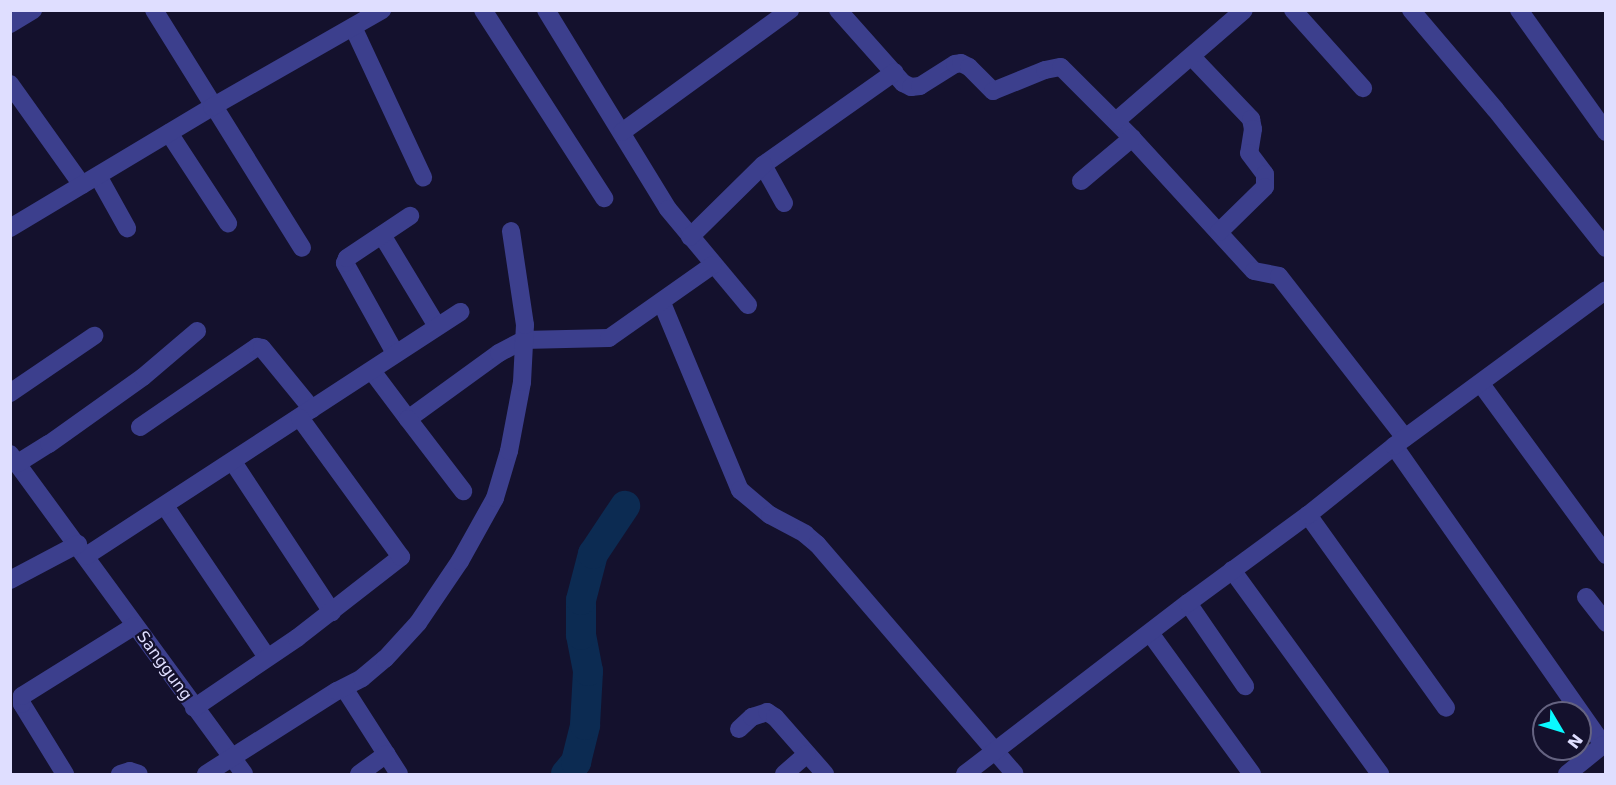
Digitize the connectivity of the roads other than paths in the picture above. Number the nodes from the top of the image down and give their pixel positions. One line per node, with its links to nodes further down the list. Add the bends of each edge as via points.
1 (33, 10): 12 (street)
2 (154, 10): 18 (street)
3 (382, 10): 13 (street)
4 (483, 10): 28 (street)
5 (546, 10): 20 (street)
6 (790, 10): 20 (street)
7 (838, 10): 15 (street)
8 (1244, 10): 14 (street)
9 (1293, 10): 17 (street)
10 (1411, 10): 39 (street)
11 (1519, 10): 21 (street)
12 (10, 24)
13 (353, 27): 18 (street); 25 (street)
14 (1191, 57): 19 (street); 35 (street, via 1251,119 1249,153 1265,174 1264,187)
15 (895, 72): 19 (street, via 903,83 916,87 961,63 988,89 997,91 1061,67); 24 (street)
16 (10, 84): 26 (street)
17 (1363, 88)
18 (212, 107): 22 (street); 38 (street)
19 (1116, 121): 23 (street)
20 (622, 132): 37 (street, via 668,209)
21 (1605, 132)
22 (169, 133): 26 (street); 31 (street)
23 (1132, 138): 27 (street); 35 (street)
24 (762, 165): 29 (street); 37 (street)
25 (423, 177)
26 (90, 181): 32 (street); 33 (street)
27 (1081, 181)
28 (604, 198)
29 (784, 203)
30 (410, 216): 36 (street)
31 (228, 223)
32 (10, 228)
33 (128, 228)
34 (512, 231): 48 (street)
35 (1219, 232): 56 (street, via 1256,273 1279,276)
36 (382, 234): 45 (street); 49 (street, via 347,258 345,264)
37 (690, 237): 40 (street)
38 (302, 248)
39 (1605, 248)
40 (713, 265): 42 (street); 43 (street)
41 (1605, 290): 51 (street)
42 (662, 303): 48 (street, via 609,338); 79 (street, via 740,490 770,515 817,544)
43 (747, 305)
44 (461, 312): 45 (street)
45 (437, 326): 49 (street)
46 (197, 331): 57 (street, via 143,377 49,444)
47 (94, 336): 52 (street)
48 (524, 340): 54 (street, via 499,352); 74 (street, via 522,382 495,498 460,561 418,623 385,659)
49 (395, 353): 50 (street)
50 (372, 371): 53 (street); 54 (street)
51 (1481, 384): 56 (street); 63 (street)
52 (10, 393)
53 (306, 414): 55 (street, via 262,348 256,346); 58 (street); 68 (street, via 401,557)
54 (408, 418): 59 (street)
55 (140, 427)
56 (1399, 442): 61 (street); 78 (street)
57 (14, 458): 62 (street, Sanggung)
58 (233, 462): 60 (street); 68 (street)
59 (463, 490)
60 (165, 507): 62 (street); 72 (street)
61 (1308, 515): 64 (street); 76 (street)
62 (82, 550): 65 (street); 70 (street, Sanggung)
63 (1605, 555)
64 (1232, 570): 67 (street); 95 (street)
65 (10, 580)
66 (1586, 597): 69 (street)
67 (1188, 603): 71 (street); 73 (street)
68 (332, 612): 72 (street)
69 (1605, 623)
70 (134, 626): 75 (street, Sanggung); 83 (street, via 22,697 22,704)
71 (1150, 633): 79 (street); 94 (street)
72 (267, 657): 75 (street)
73 (1245, 686)
74 (344, 688): 80 (street); 82 (street)
75 (194, 708): 82 (street, Sanggung)
76 (1446, 708)
77 (739, 729): 81 (street, via 752,717 767,712)
78 (1604, 744): 96 (street)
79 (995, 752): 92 (street); 93 (street)
80 (387, 754): 88 (street); 89 (street)
81 (807, 754): 90 (street); 91 (street)
82 (231, 757): 86 (street); 87 (street, Sanggung)
83 (65, 774)
84 (120, 774): 85 (street)
85 (139, 774)
86 (206, 774)
87 (244, 774)
88 (359, 774)
89 (399, 774)
90 (784, 774)
91 (825, 774)
92 (965, 774)
93 (1015, 774)
94 (1252, 774)
95 (1380, 774)
96 (1567, 774)

